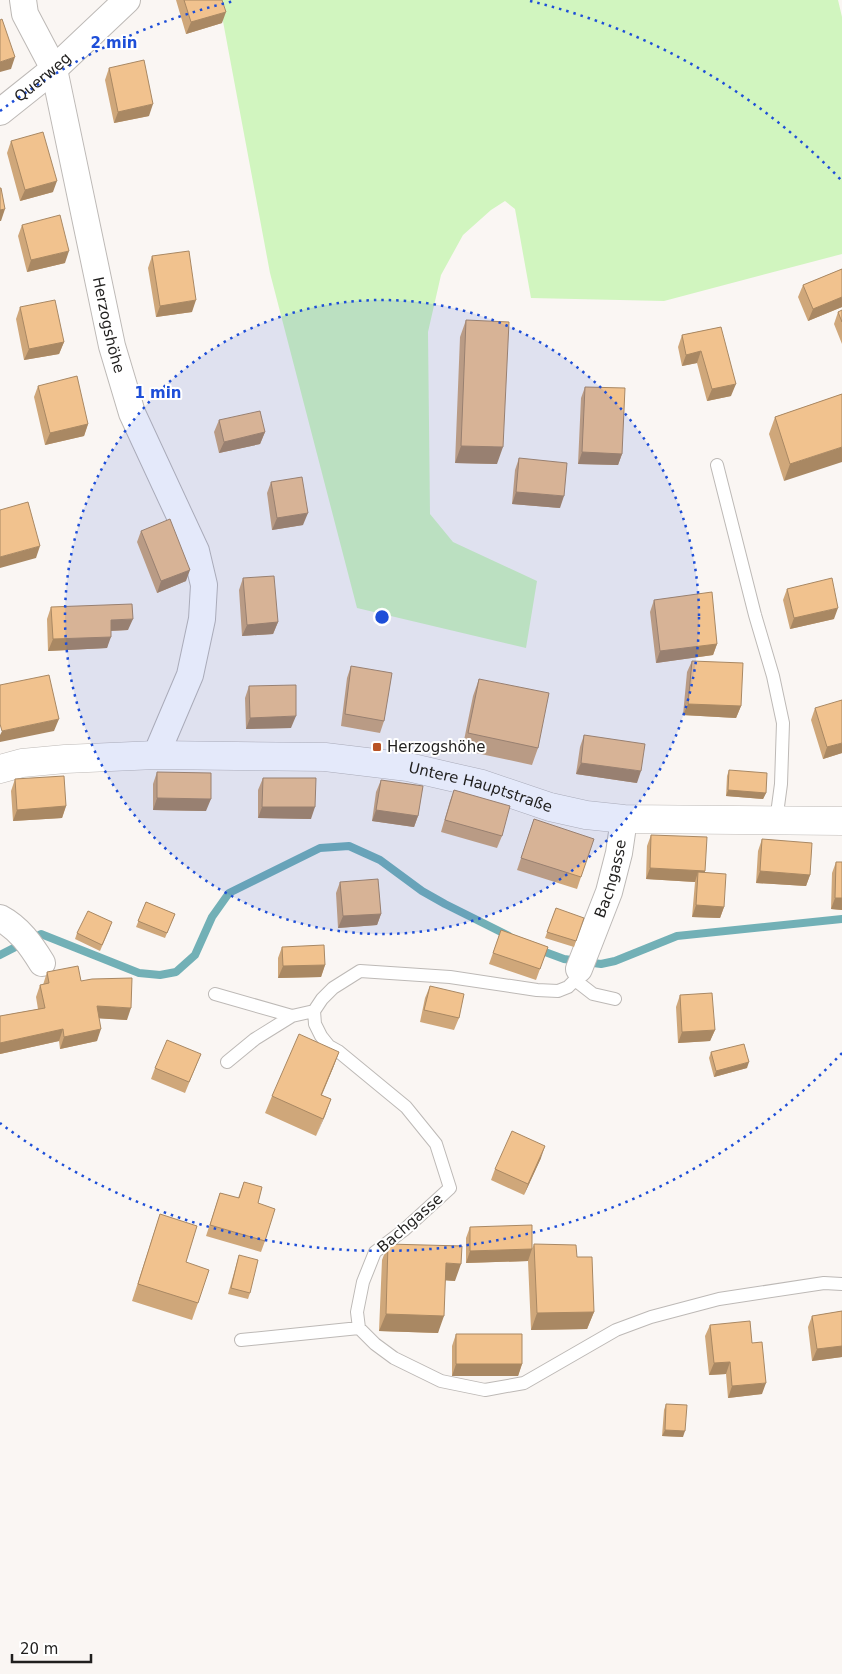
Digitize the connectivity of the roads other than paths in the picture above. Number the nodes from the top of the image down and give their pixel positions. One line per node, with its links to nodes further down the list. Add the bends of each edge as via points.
1 (23, 0): 3 (street, Herzogshöhe, via 25,14)
2 (127, 0): 3 (street, Querweg)
3 (54, 69): 4 (street, Querweg); 6 (street, Herzogshöhe, via 112,346 132,413 196,550 204,585 202,619 190,676)
4 (0, 112)
5 (717, 465): 9 (lane, via 783,723)
6 (156, 755): 7 (street, Untere Hauptstraße, via 65,759 22,763); 8 (street, Untere Hauptstraße, via 325,757 408,767 482,784 550,807)
7 (0, 769)
8 (624, 819): 9 (street, Untere Hauptstraße); 11 (street, Bachgasse, via 620,854)
9 (776, 821): 10 (street, Untere Hauptstraße)
10 (842, 821)
11 (580, 969): 13 (lane, via 593,994); 14 (lane, via 568,987 558,991 450,976 360,970 333,988)
12 (215, 994): 15 (lane)
13 (615, 999)
14 (314, 1011): 15 (lane); 18 (lane, Bachgasse, via 316,1024 328,1046 406,1107 436,1144 450,1188 375,1252 363,1282 357,1312)
15 (292, 1016): 16 (lane, via 255,1039)
16 (227, 1062)
17 (842, 1284): 18 (lane, via 824,1283 719,1299 651,1317 616,1330 524,1383 485,1390 441,1380 394,1358)
18 (359, 1328): 19 (lane)
19 (241, 1340)

